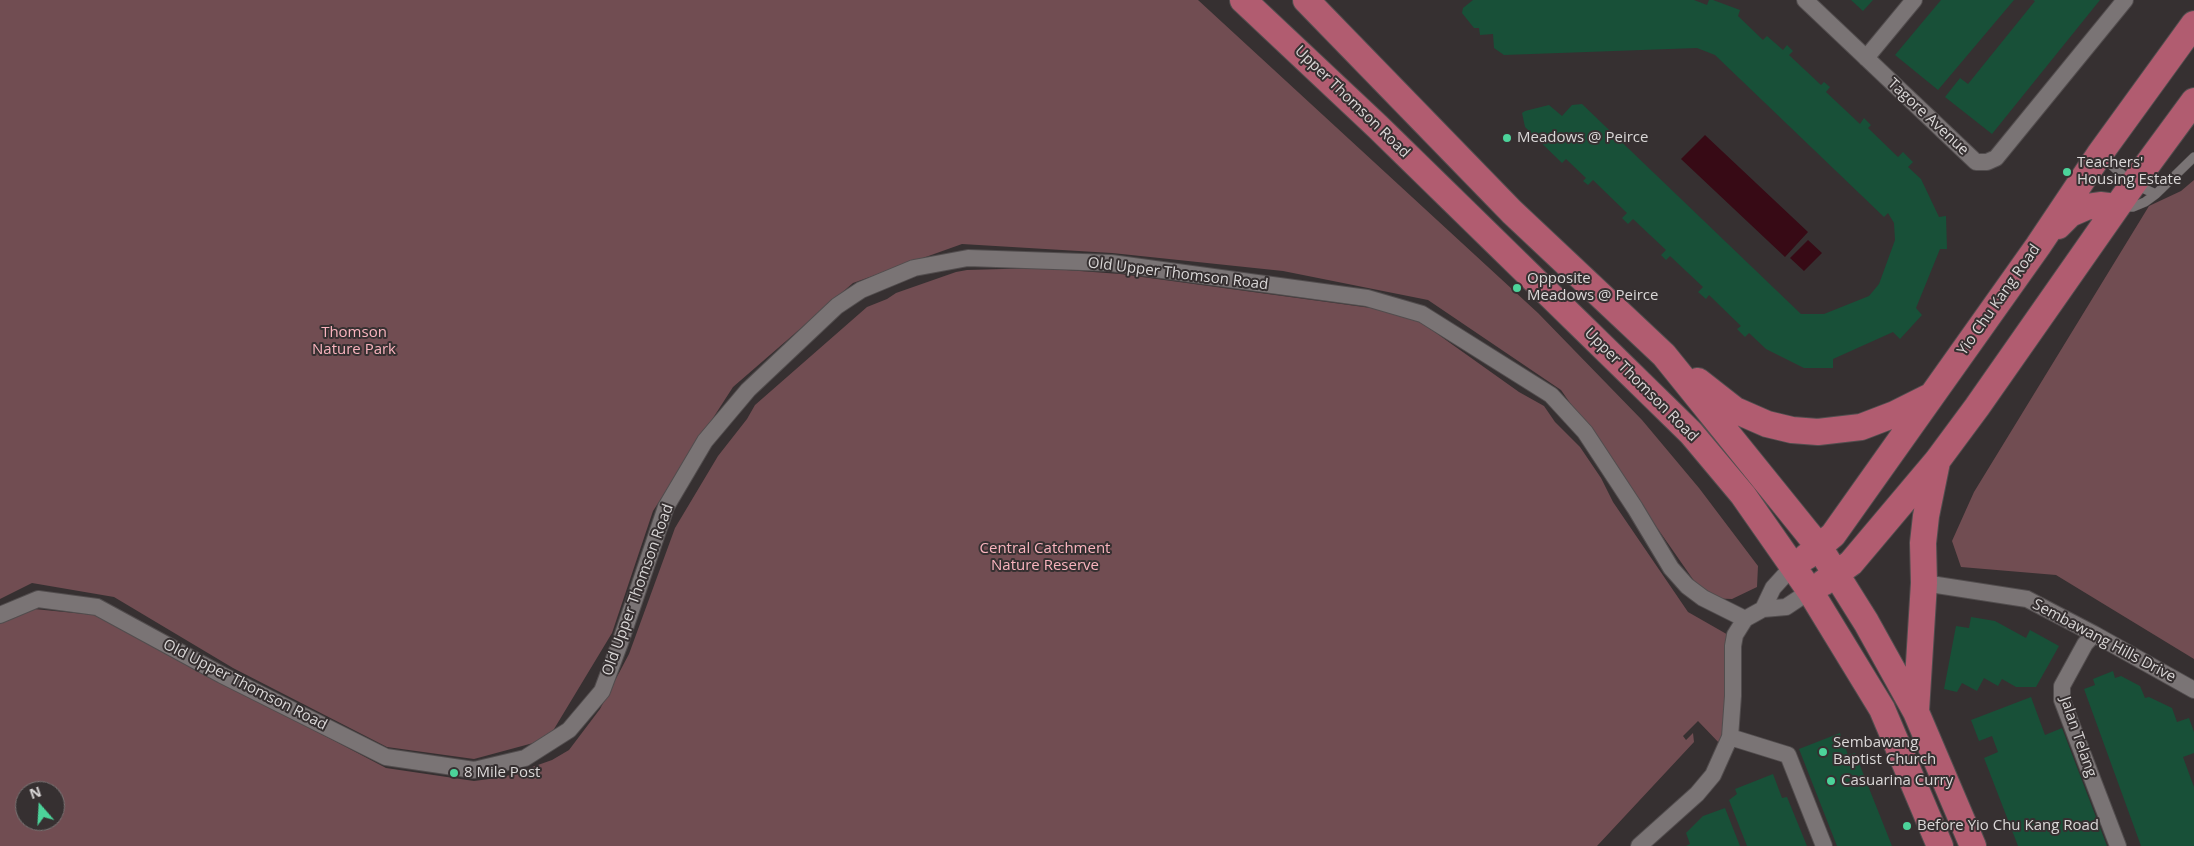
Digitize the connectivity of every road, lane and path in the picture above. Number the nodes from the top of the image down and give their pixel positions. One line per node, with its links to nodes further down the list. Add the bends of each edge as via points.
1 (1244, 0): 18 (main road, Upper Thomson Road, via 1386,134 1691,433 1743,495)
2 (1805, 0): 7 (street, Tagore Avenue)
3 (1914, 0): 7 (street)
4 (2125, 0): 7 (street, Tagore Avenue, via 1996,158 1987,162 1976,162)
5 (1316, 6): 14 (main road, Upper Thomson Road, via 1512,212)
6 (2194, 24): 9 (main road, Yio Chu Kang Road)
7 (1866, 58)
8 (2194, 101): 11 (main road)
9 (2099, 155): 11 (lane); 13 (main road, Yio Chu Kang Road)
10 (2194, 157): 11 (lane)
11 (2144, 189): 12 (main road)
12 (2116, 207): 13 (main road, via 2093,206 2070,214); 16 (main road)
13 (2038, 246): 15 (main road, Yio Chu Kang Road)
14 (1664, 355): 15 (main road, via 1736,410 1767,424 1792,430 1818,432 1861,427); 17 (main road, Upper Thomson Road)
15 (1932, 396): 17 (main road, Yio Chu Kang Road, via 1833,535)
16 (1937, 461): 19 (main road, via 1851,564); 20 (main road, via 1923,543)
17 (1819, 547): 18 (main road, Yio Chu Kang Road); 19 (main road, Upper Thomson Road)
18 (1793, 566): 21 (main road, Upper Thomson Road); 22 (street, via 1773,588)
19 (1837, 574): 21 (main road); 27 (main road, Upper Thomson Road)
20 (1924, 583): 25 (street, Sembawang Hills Drive, via 2027,599); 27 (main road)
21 (1810, 591): 22 (street, via 1786,608); 31 (main road, Upper Thomson Road, via 1882,709)
22 (1764, 609): 24 (street)
23 (0, 615): 24 (street, Old Upper Thomson Road, via 38,599 97,607 222,675 386,757 474,770 525,758 569,730 602,691 666,507 705,441 748,390 837,306 861,290 914,268 968,258 1111,263 1367,298 1422,314 1551,395 1585,432 1671,568 1703,598)
24 (1745, 619): 28 (street, via 1733,646)
25 (2094, 634): 26 (street, Sembawang Hills Drive); 33 (street, Jalan Telang, via 2062,686 2062,700)
26 (2194, 690)
27 (1916, 712): 32 (main road, Upper Thomson Road)
28 (1730, 737): 29 (street, via 1713,774); 30 (street, via 1788,755)
29 (1649, 842)
30 (1824, 846)
31 (1940, 846)
32 (1973, 846)
33 (2118, 846)

